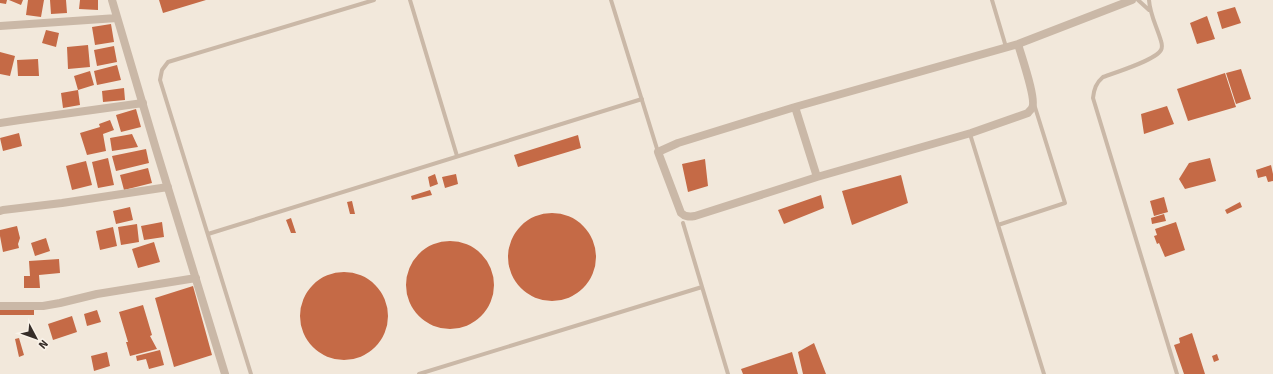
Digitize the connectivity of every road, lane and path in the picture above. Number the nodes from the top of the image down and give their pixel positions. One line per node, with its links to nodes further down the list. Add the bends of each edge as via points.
1 (112, 0): 10 (street)
2 (371, 0): 27 (lane, via 168,62 162,70 160,80)
3 (410, 0): 21 (lane)
4 (611, 0): 14 (lane)
5 (992, 0): 13 (lane)
6 (1132, 0): 12 (street)
7 (1138, 0): 9 (lane)
8 (1149, 0): 9 (lane)
9 (1150, 11): 36 (lane, via 1162,43 1161,49 1145,61 1102,77 1095,86 1092,98)
10 (117, 18): 11 (street); 16 (street)
11 (0, 26)
12 (1018, 44): 13 (street); 15 (street)
13 (1006, 47): 17 (street)
14 (642, 99): 20 (lane); 21 (lane)
15 (1033, 102): 19 (street, via 1028,113); 26 (lane, via 1064,203)
16 (143, 103): 18 (street); 23 (street)
17 (795, 107): 20 (street, via 678,143); 22 (street)
18 (0, 123)
19 (970, 133): 22 (street); 26 (lane)
20 (658, 152): 22 (street, via 681,213 689,217)
21 (457, 156): 27 (lane)
22 (817, 177)
23 (168, 187): 24 (street); 28 (street)
24 (0, 211)
25 (683, 223): 29 (lane)
26 (998, 225): 35 (lane)
27 (208, 234): 32 (lane)
28 (196, 278): 30 (street, via 97,294 43,306); 31 (street)
29 (702, 287): 33 (lane); 34 (lane)
30 (0, 306)
31 (225, 374)
32 (251, 374)
33 (419, 374)
34 (728, 374)
35 (1044, 374)
36 (1177, 374)

